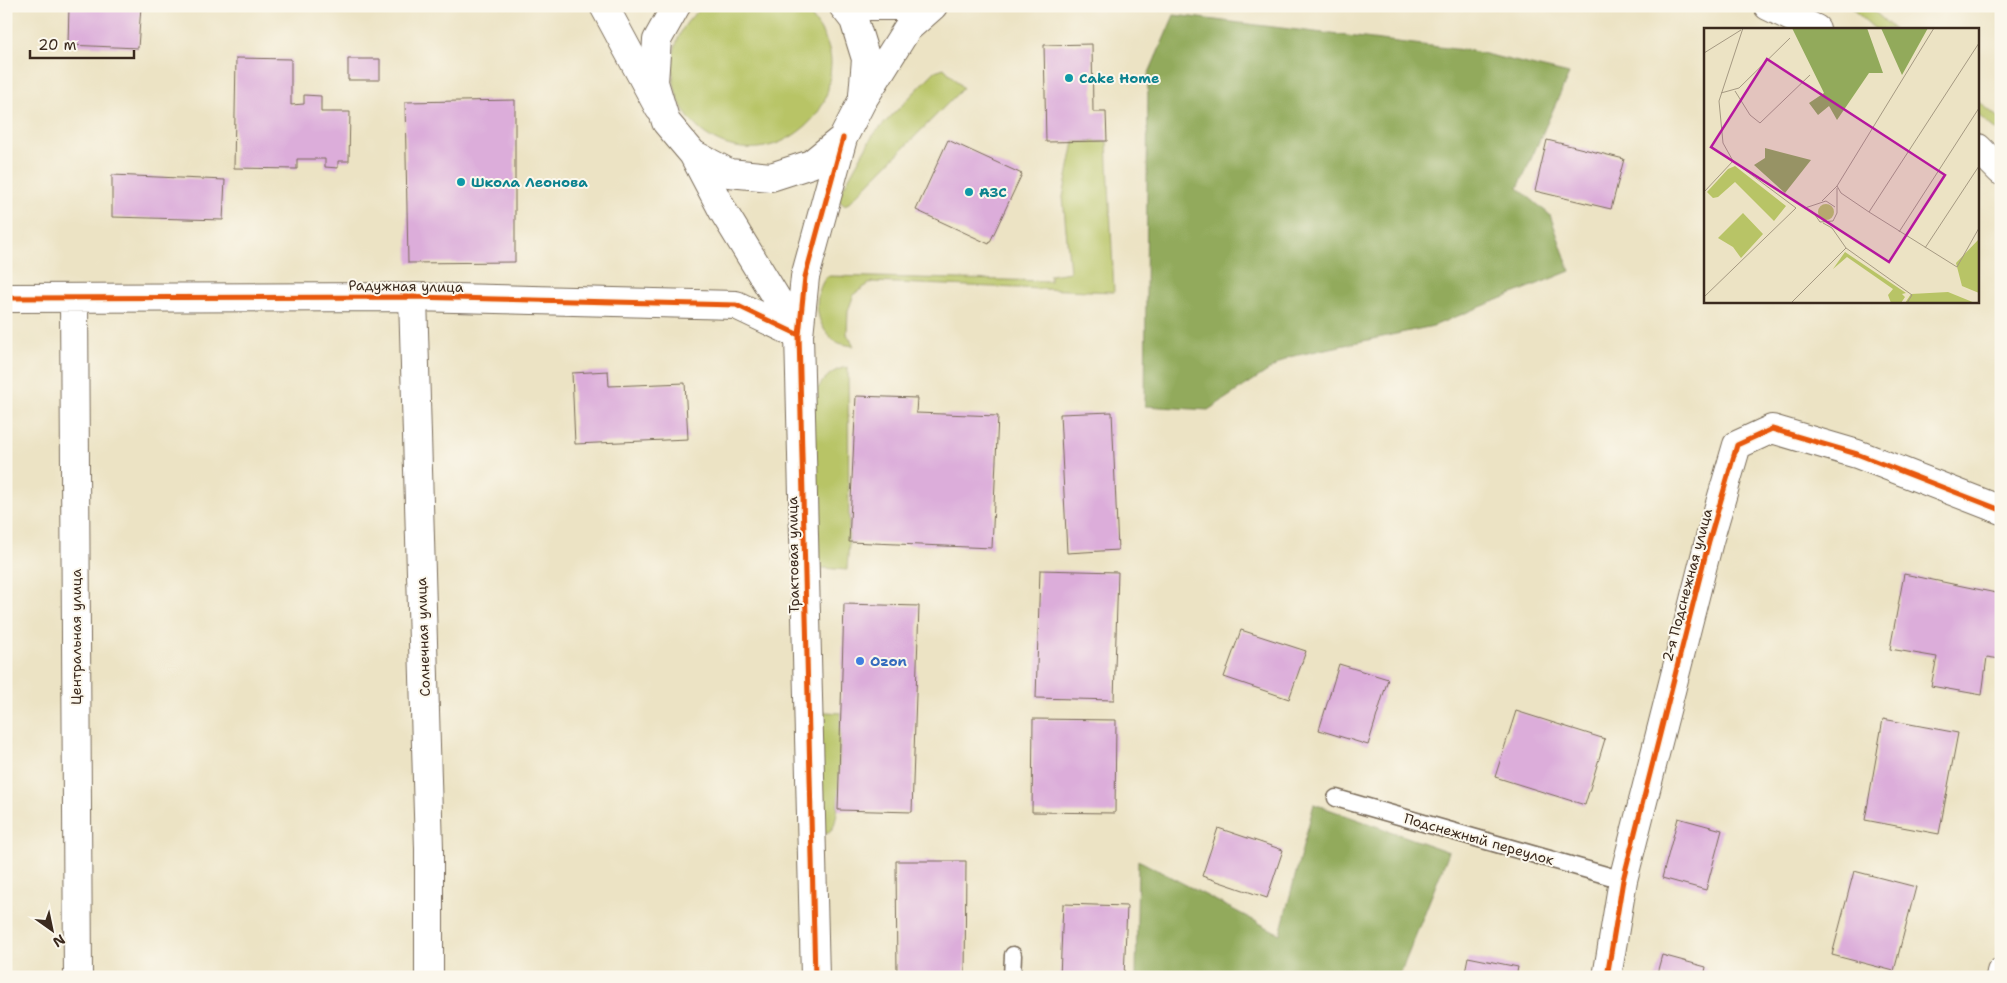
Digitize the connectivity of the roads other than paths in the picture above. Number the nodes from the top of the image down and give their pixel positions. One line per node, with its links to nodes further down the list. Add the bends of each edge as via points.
1 (604, 6): 10 (street)
2 (676, 6): 10 (street, via 657,40 654,82)
3 (843, 6): 9 (street, via 854,20 866,59)
4 (861, 6): 5 (street)
5 (910, 6)
6 (932, 6): 9 (street, via 907,29)
7 (1768, 6): 8 (street)
8 (1814, 28)
9 (862, 101): 11 (street)
10 (666, 122): 13 (street)
11 (843, 138): 13 (street, via 811,164 771,177 730,173); 18 (street, Трактовая улица, via 805,277)
12 (1980, 150): 14 (street)
13 (693, 154): 18 (street, Трактовая улица)
14 (2001, 172)
15 (412, 297): 17 (street, Радужная улица); 18 (street, Радужная улица, via 736,305); 25 (street, Солнечная улица)
16 (6, 298): 17 (street, Радужная улица)
17 (74, 298): 24 (street, Центральная улица)
18 (799, 335): 26 (street, Трактовая улица)
19 (2001, 510): 21 (street, 2-я Подснежная улица, via 1857,454 1772,429 1737,445 1709,541)
20 (1336, 798): 21 (lane, Подснежный переулок)
21 (1623, 880): 28 (street, 2-я Подснежная улица)
22 (1013, 955): 27 (lane)
23 (2001, 972): 29 (street)
24 (78, 977)
25 (430, 977)
26 (815, 977)
27 (1012, 977)
28 (1607, 977)
29 (2000, 977)

